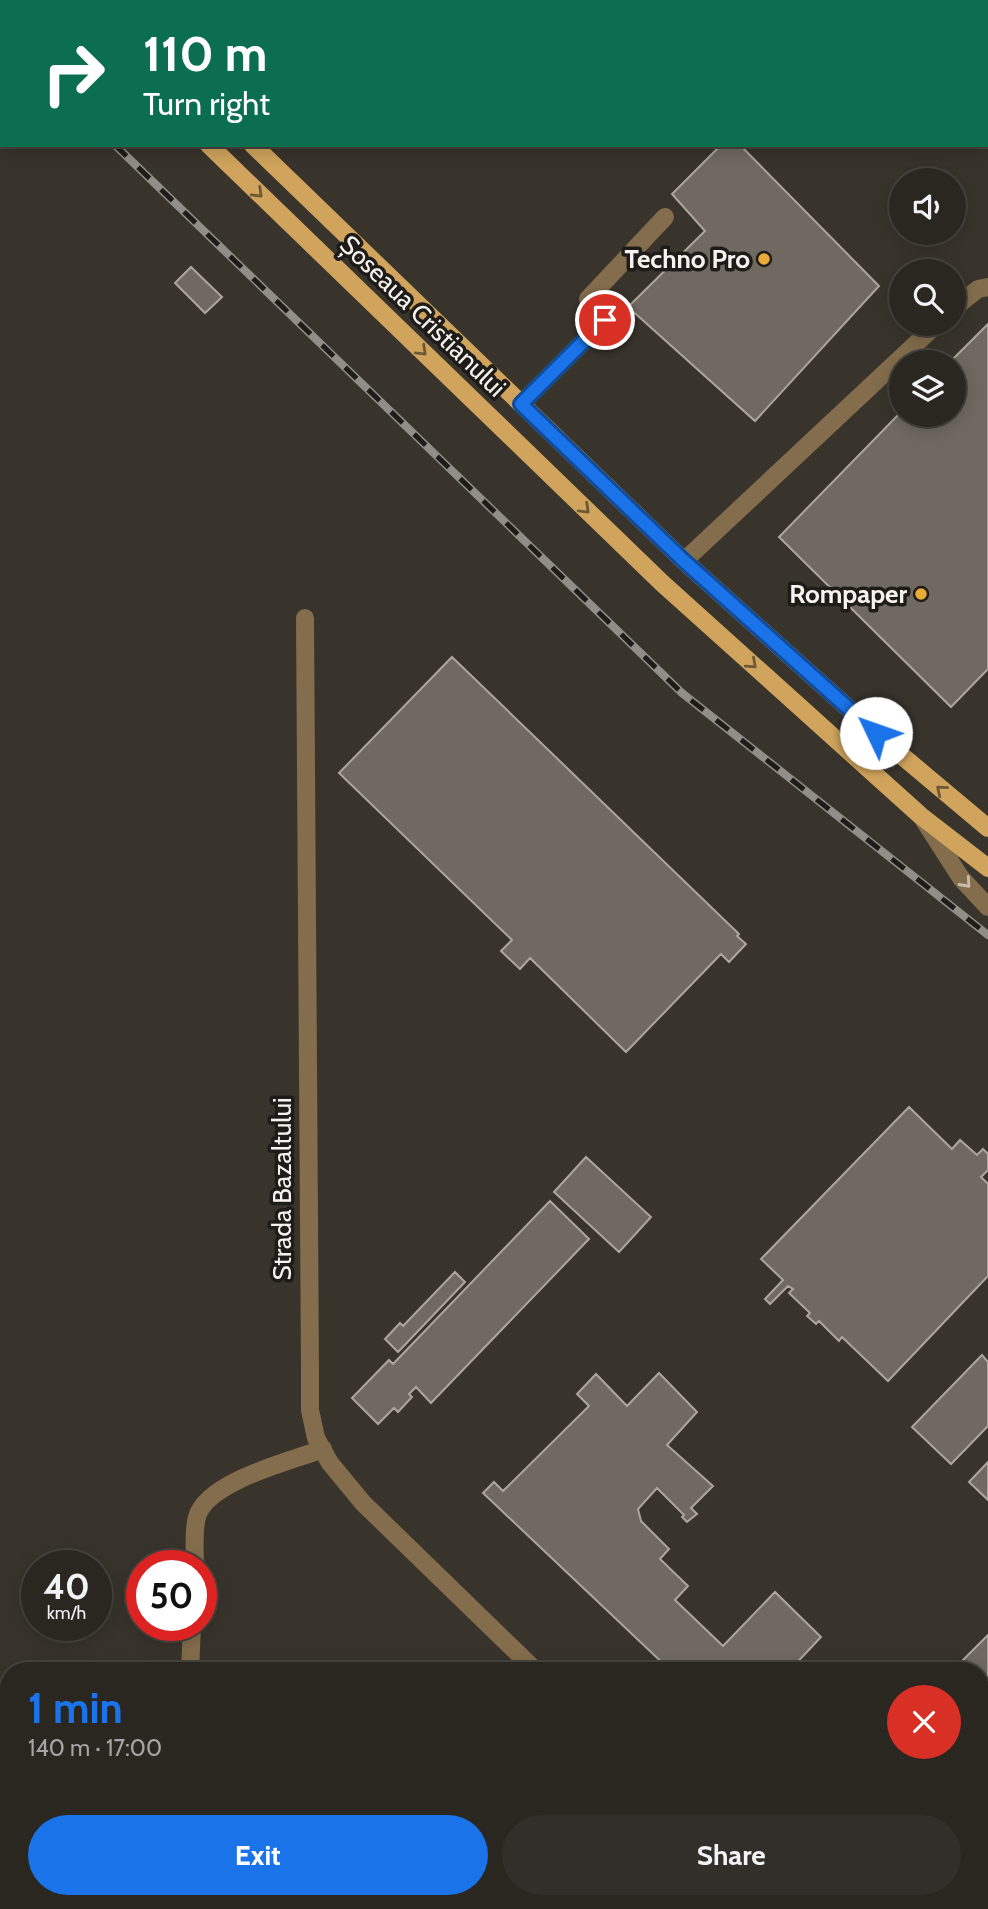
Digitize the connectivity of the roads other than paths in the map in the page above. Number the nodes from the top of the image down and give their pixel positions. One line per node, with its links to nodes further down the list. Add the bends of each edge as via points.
1 (211, 147): 10 (main road, Șoseaua Cristianului, one-way to 10, via 662,583)
2 (255, 147): 7 (main road, Șoseaua Cristianului)
3 (665, 217): 7 (street, via 588,299 605,320)
4 (988, 287): 5 (street)
5 (966, 298)
6 (924, 336): 8 (street)
7 (521, 404): 8 (main road, Șoseaua Cristianului)
8 (684, 561): 11 (main road, Șoseaua Cristianului, one-way to 8)
9 (305, 618): 14 (street, Strada Bazaltului, via 310,1410)
10 (921, 816): 12 (main road); 13 (street, Șoseaua Cristianului, one-way to 13, via 961,878)
11 (988, 828)
12 (988, 868)
13 (988, 907)
14 (323, 1449): 15 (street, via 237,1480 209,1499 197,1516); 18 (street, Strada Bazaltului, via 363,1503)
15 (196, 1550)
16 (191, 1641): 17 (street)
17 (190, 1662)
18 (527, 1662)

